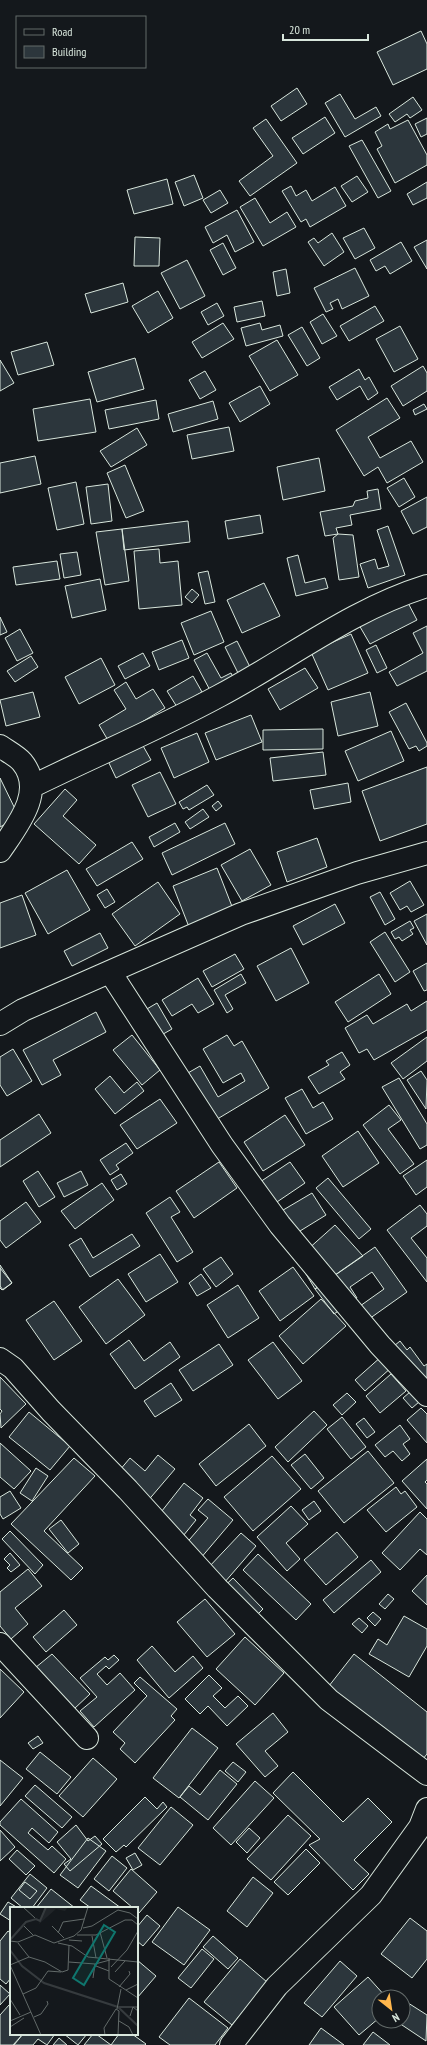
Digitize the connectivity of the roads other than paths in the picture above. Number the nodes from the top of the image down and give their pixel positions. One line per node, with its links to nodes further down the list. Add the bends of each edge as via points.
1 (427, 586): 3 (street, via 396,596 332,628 220,696)
2 (0, 746): 3 (street, via 22,761 30,774)
3 (33, 786): 4 (street, via 23,816)
4 (0, 851)
5 (427, 853): 6 (street, via 357,873 241,914)
6 (110, 972): 7 (street, via 23,1010); 9 (street, via 222,1145 280,1225 380,1345)
7 (0, 1024)
8 (0, 1359): 12 (street, via 12,1368 128,1490 217,1588 329,1700)
9 (427, 1395)
10 (0, 1644): 11 (street)
11 (87, 1738)
12 (427, 1774)
13 (427, 1809): 14 (street, via 420,1827 371,1895 277,1986)
14 (231, 2045)

